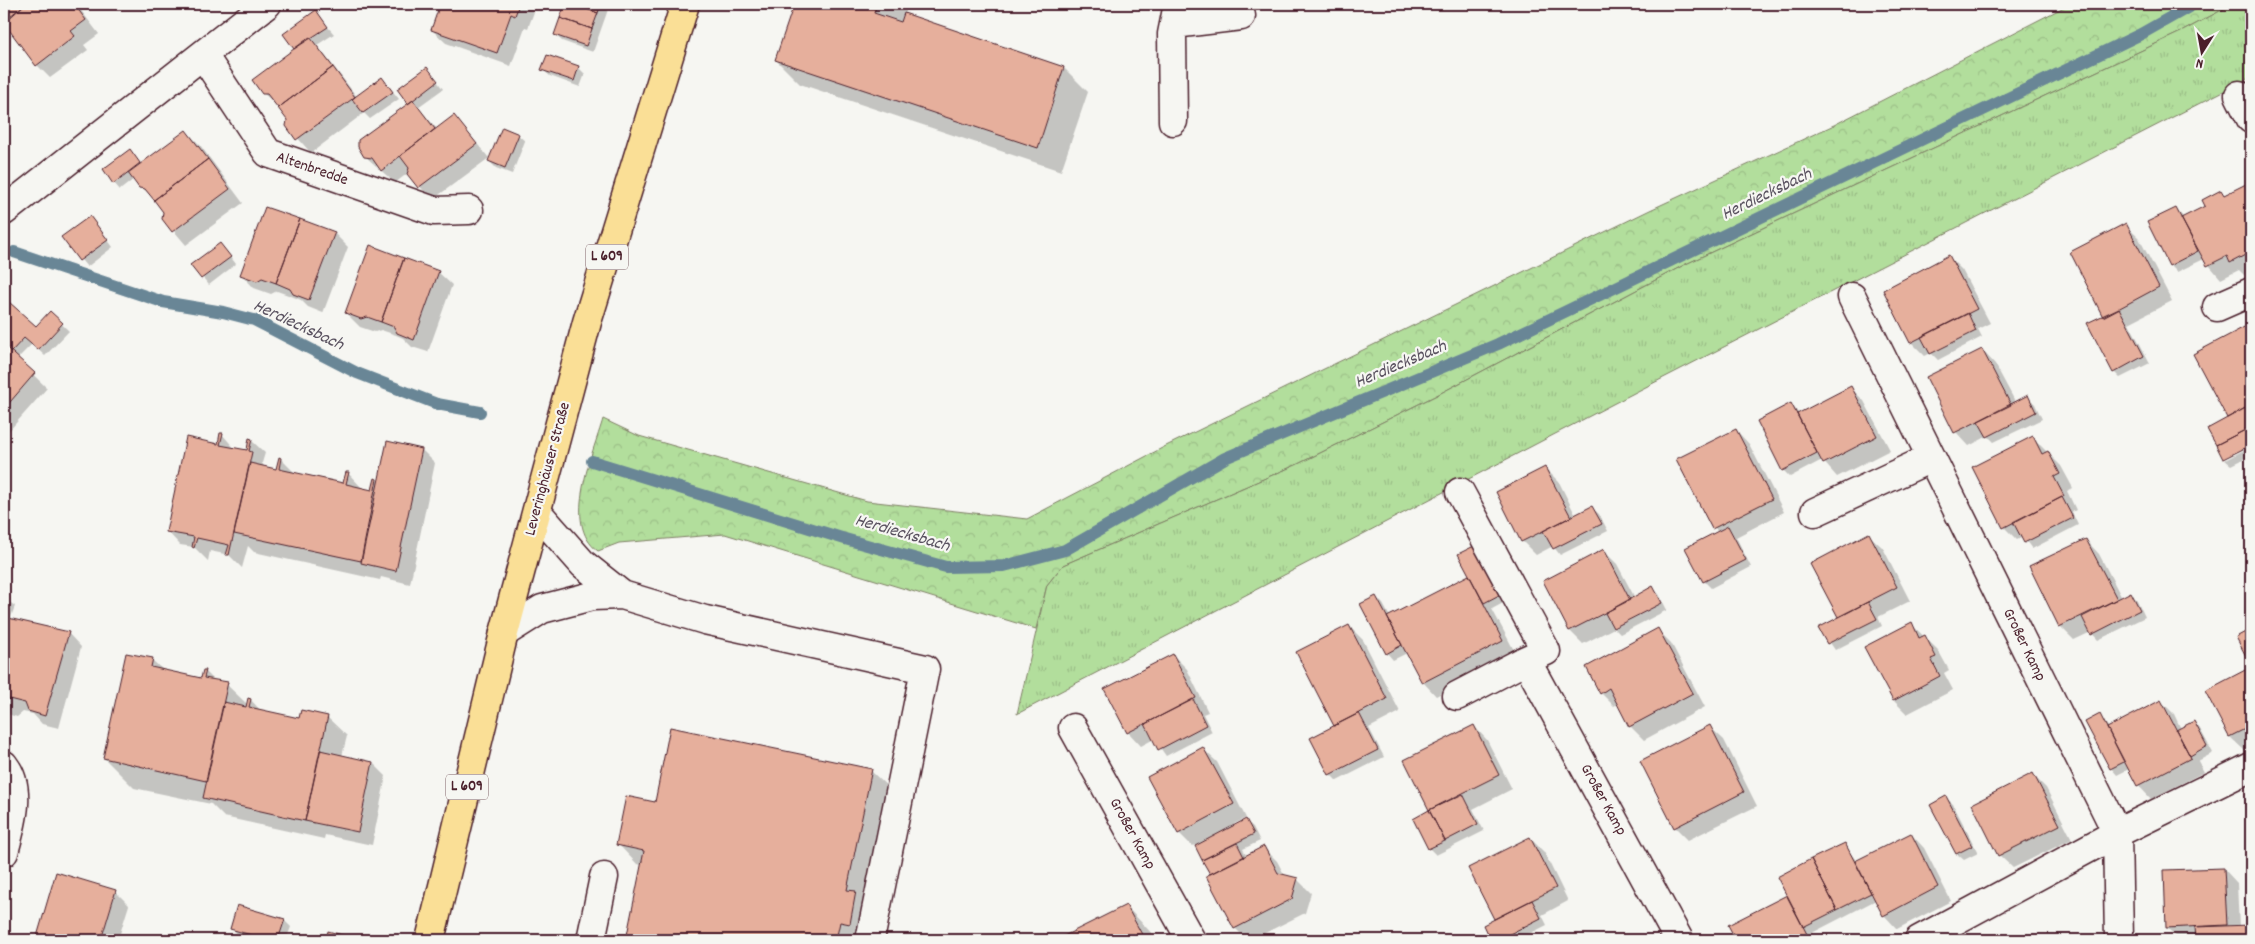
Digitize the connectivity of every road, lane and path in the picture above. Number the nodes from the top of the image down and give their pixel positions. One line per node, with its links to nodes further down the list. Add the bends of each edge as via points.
1 (267, 4): 5 (street)
2 (685, 4): 16 (main road, Leveringhäuser Straße / L 609, via 586,322)
3 (1176, 14): 4 (street); 8 (street)
4 (1241, 16)
5 (203, 55): 9 (street, Altenbredde, via 268,153 434,211); 10 (street)
6 (2239, 95): 7 (street)
7 (2251, 119)
8 (1173, 121)
9 (469, 210)
10 (4, 211)
11 (2251, 292): 13 (street)
12 (1852, 297): 14 (street, Großer Kamp)
13 (2217, 307)
14 (1931, 458): 17 (street); 25 (street, Großer Kamp)
15 (1460, 492): 20 (street, via 1546,651)
16 (536, 512): 18 (street, via 583,564); 19 (main road, Leveringhäuser Straße / L 609)
17 (1815, 512)
18 (622, 595): 19 (street, via 592,596 542,609); 30 (street, via 705,620 925,669)
19 (504, 633): 28 (main road, Leveringhäuser Straße / L 609)
20 (1526, 660): 21 (street); 32 (street, Großer Kamp)
21 (1457, 696)
22 (1073, 728): 31 (street, Großer Kamp)
23 (4, 765): 26 (street, via 9,771 14,804)
24 (2251, 767): 25 (street)
25 (2116, 833): 33 (street); 34 (street, Großer Kamp)
26 (4, 852)
27 (604, 877): 29 (street)
28 (430, 940)
29 (591, 940)
30 (870, 940)
31 (1191, 940)
32 (1679, 940)
33 (1918, 940)
34 (2119, 940)

